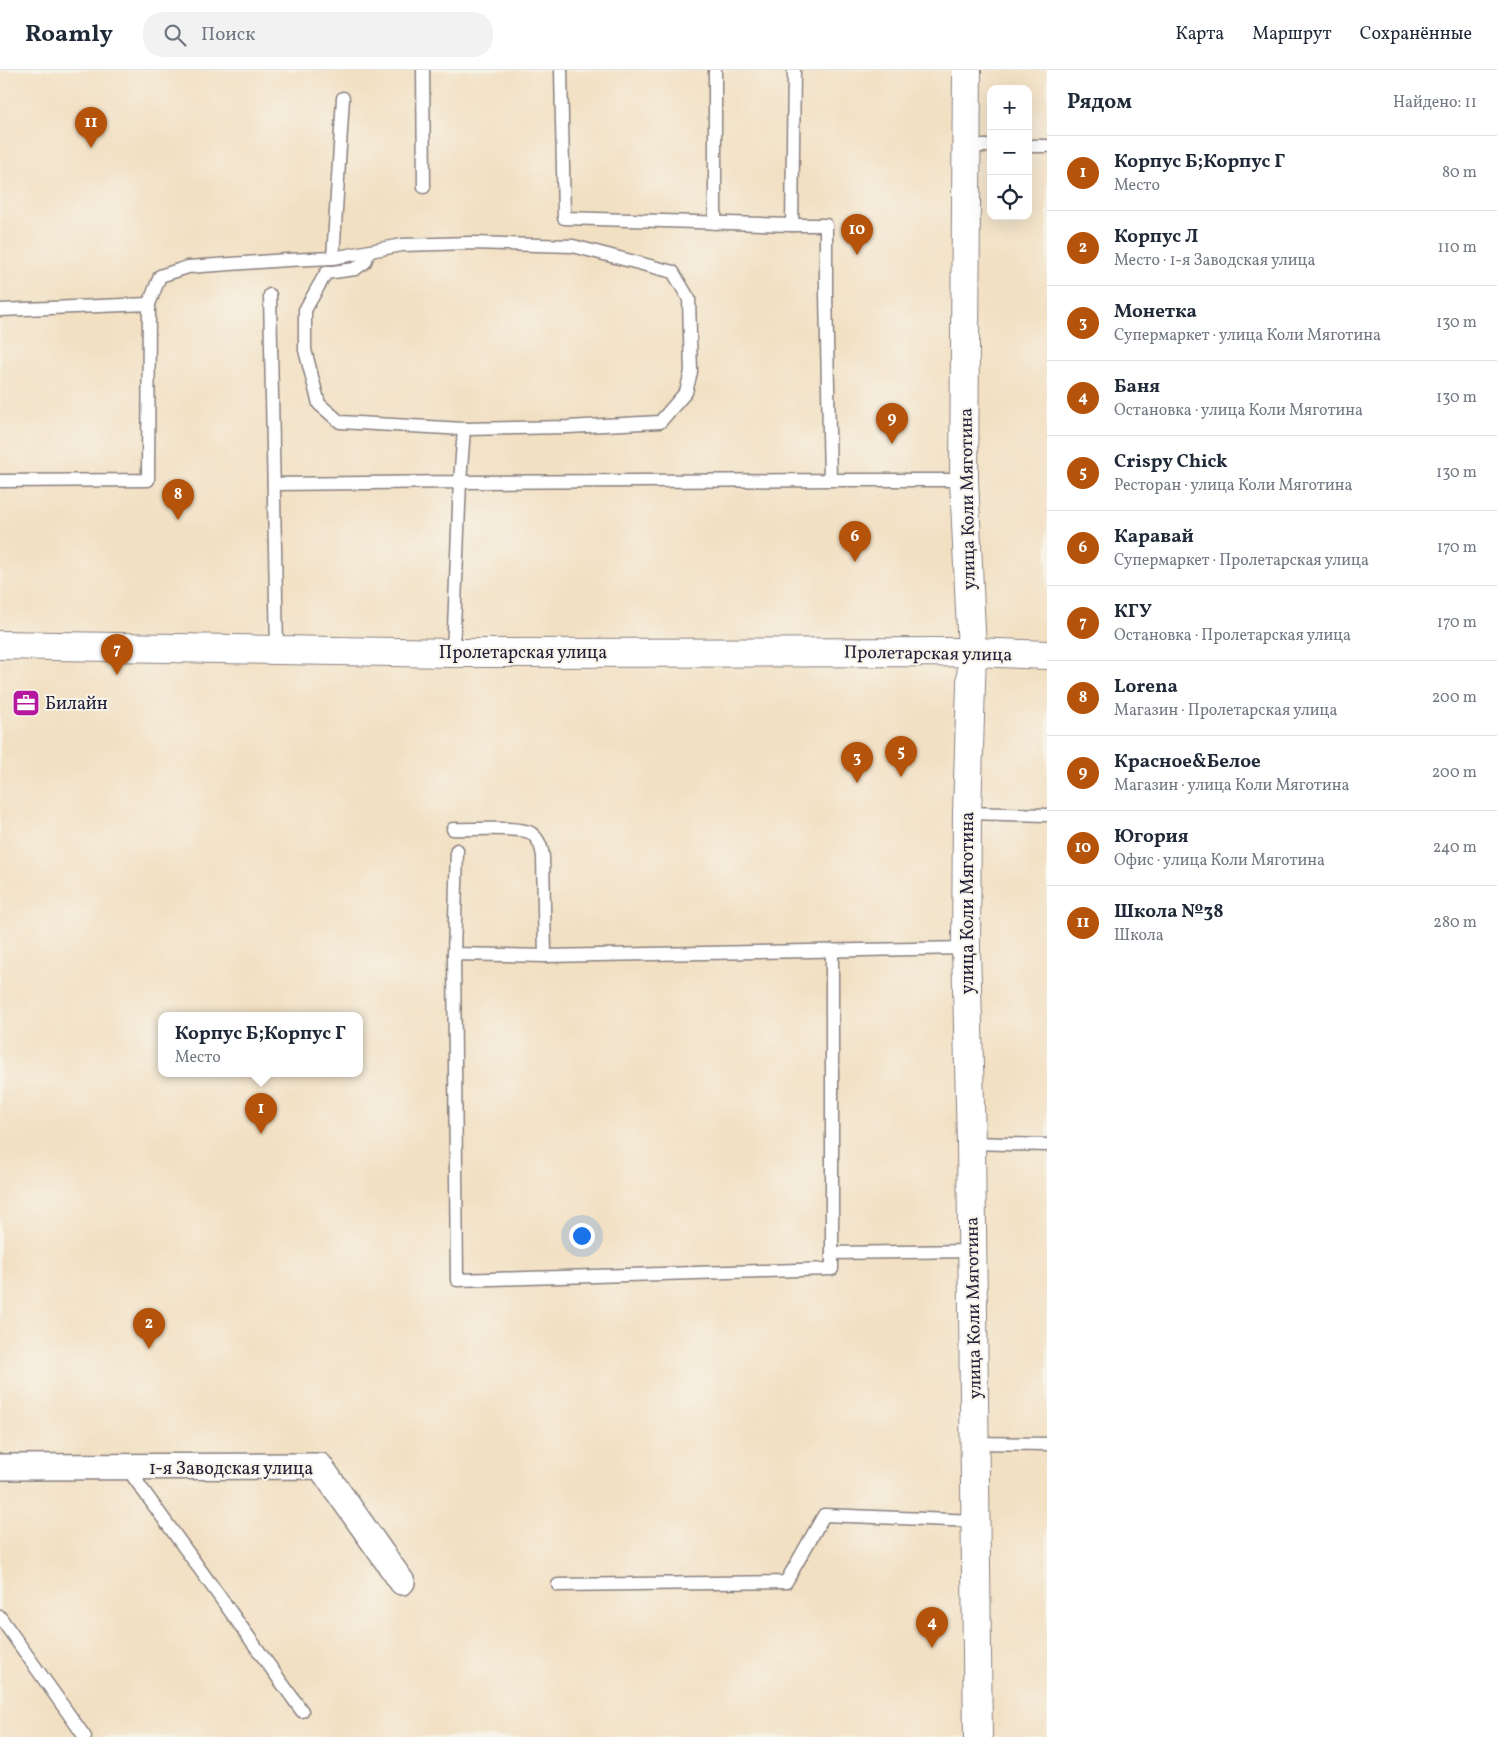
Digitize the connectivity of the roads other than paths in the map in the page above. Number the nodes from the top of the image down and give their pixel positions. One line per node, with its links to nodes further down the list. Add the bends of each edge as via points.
1 (423, 70): 10 (lane)
2 (561, 70): 11 (lane, via 564,218)
3 (715, 70): 11 (lane)
4 (794, 70): 12 (lane)
5 (967, 70): 7 (main road, улица Коли Мяготина)
6 (343, 98): 14 (lane)
7 (978, 146): 20 (main road, улица Коли Мяготина)
8 (1032, 146): 9 (lane)
9 (1047, 146)
10 (424, 187)
11 (715, 223): 12 (lane)
12 (792, 225): 19 (lane, via 826,225)
13 (369, 251): 14 (lane); 18 (lane, via 365,262 355,269 326,273 305,310 305,350 319,404 340,422); 18 (lane, via 412,244 573,246 673,272 689,299 691,372 686,392 660,422)
14 (332, 258): 16 (lane, via 188,267 160,276)
15 (270, 295): 23 (lane)
16 (149, 304): 17 (lane); 21 (lane, via 148,480)
17 (0, 310)
18 (464, 429): 22 (lane)
19 (830, 480): 20 (lane); 22 (lane)
20 (964, 480): 26 (main road, улица Коли Мяготина)
21 (0, 481)
22 (460, 482): 23 (lane); 27 (lane)
23 (274, 484): 25 (lane)
24 (0, 644): 25 (main road, Пролетарская улица)
25 (277, 650): 27 (main road, Пролетарская улица)
26 (972, 652): 27 (main road, Пролетарская улица); 28 (main road, Пролетарская улица); 29 (main road, улица Коли Мяготина)
27 (453, 653)
28 (1047, 655)
29 (967, 812): 30 (lane); 33 (main road, улица Коли Мяготина)
30 (1047, 815)
31 (453, 829): 36 (lane, via 525,830 538,839 543,856)
32 (457, 850): 35 (lane)
33 (966, 948): 34 (lane); 37 (main road, улица Коли Мяготина)
34 (832, 950): 36 (lane); 40 (lane)
35 (454, 954): 36 (lane); 40 (lane, via 457,1280 832,1269)
36 (544, 956)
37 (971, 1143): 38 (lane); 39 (main road, улица Коли Мяготина)
38 (1047, 1145)
39 (972, 1251): 40 (lane); 41 (main road, улица Коли Мяготина)
40 (832, 1253)
41 (975, 1443): 42 (lane); 45 (main road, улица Коли Мяготина)
42 (1047, 1444)
43 (0, 1467): 44 (street, 1-я Заводская улица)
44 (127, 1468): 46 (street, 1-я Заводская улица, via 320,1466); 49 (lane)
45 (976, 1522): 47 (lane, via 824,1516 786,1582); 51 (main road, улица Коли Мяготина)
46 (402, 1582)
47 (558, 1586)
48 (0, 1617): 50 (lane)
49 (302, 1711)
50 (85, 1737)
51 (978, 1737)

